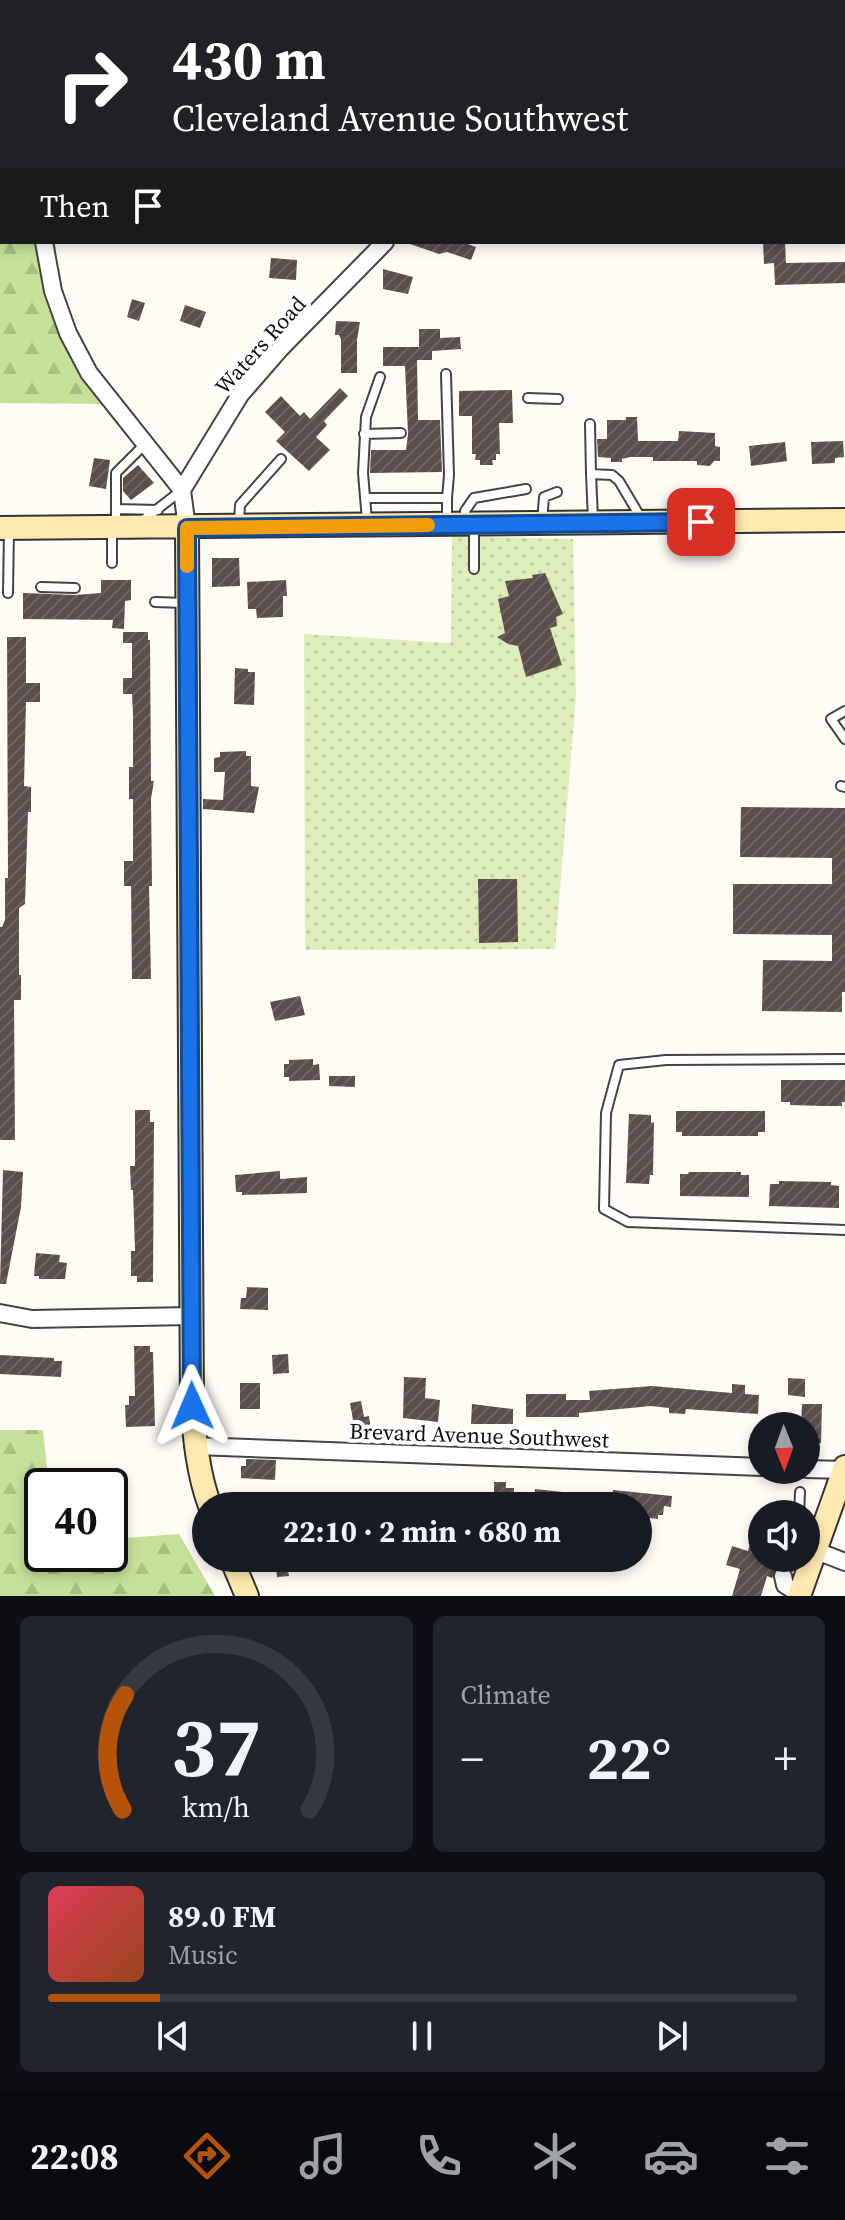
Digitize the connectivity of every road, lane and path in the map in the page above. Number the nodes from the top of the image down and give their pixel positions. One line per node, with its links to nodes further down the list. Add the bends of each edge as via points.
1 (44, 244): 10 (street, via 68,333 89,373)
2 (383, 244): 14 (street, Waters Road, via 240,395)
3 (446, 374): 17 (lane)
4 (380, 377): 9 (lane)
5 (528, 398): 6 (lane)
6 (558, 399)
7 (590, 424): 12 (lane)
8 (401, 433): 9 (lane)
9 (364, 434): 16 (lane)
10 (145, 444): 14 (street); 22 (lane, via 116,473)
11 (281, 459): 27 (lane, via 240,505)
12 (591, 474): 21 (lane, via 612,475 619,481); 23 (lane)
13 (526, 489): 25 (lane, via 474,498)
14 (182, 490): 18 (lane); 29 (street)
15 (557, 492): 24 (lane, via 544,497)
16 (367, 498): 19 (lane); 26 (lane)
17 (447, 498): 19 (lane); 25 (lane)
18 (159, 510): 22 (lane); 22 (lane)
19 (408, 511): 25 (street); 26 (street)
20 (845, 520): 21 (street)
21 (643, 522): 23 (street)
22 (119, 523): 28 (street, via 75,533); 29 (street); 30 (lane)
23 (593, 523): 24 (street)
24 (542, 524): 25 (street)
25 (462, 525): 31 (lane)
26 (367, 526): 27 (street)
27 (238, 527): 29 (street)
28 (4, 528): 34 (lane)
29 (187, 528): 36 (street)
30 (112, 563)
31 (474, 569)
32 (41, 587): 33 (lane)
33 (75, 588)
34 (8, 593)
35 (155, 602): 36 (lane)
36 (187, 603): 42 (street)
37 (845, 711): 38 (lane, via 831,719)
38 (845, 739)
39 (845, 1059): 40 (lane, via 619,1065 606,1113 604,1209 628,1222)
40 (845, 1230)
41 (0, 1313): 42 (street, via 32,1319)
42 (191, 1316): 43 (street)
43 (195, 1446): 44 (street, Brevard Avenue Southwest); 47 (street)
44 (748, 1466)
45 (820, 1469): 46 (street)
46 (844, 1469): 50 (street)
47 (205, 1492)
48 (800, 1492): 49 (lane)
49 (800, 1500)
50 (820, 1523)
51 (820, 1544): 52 (street)
52 (845, 1562)
53 (237, 1572): 57 (street)
54 (786, 1572): 56 (street, via 785,1585)
55 (805, 1572): 56 (street)
56 (800, 1595)
57 (247, 1596)

